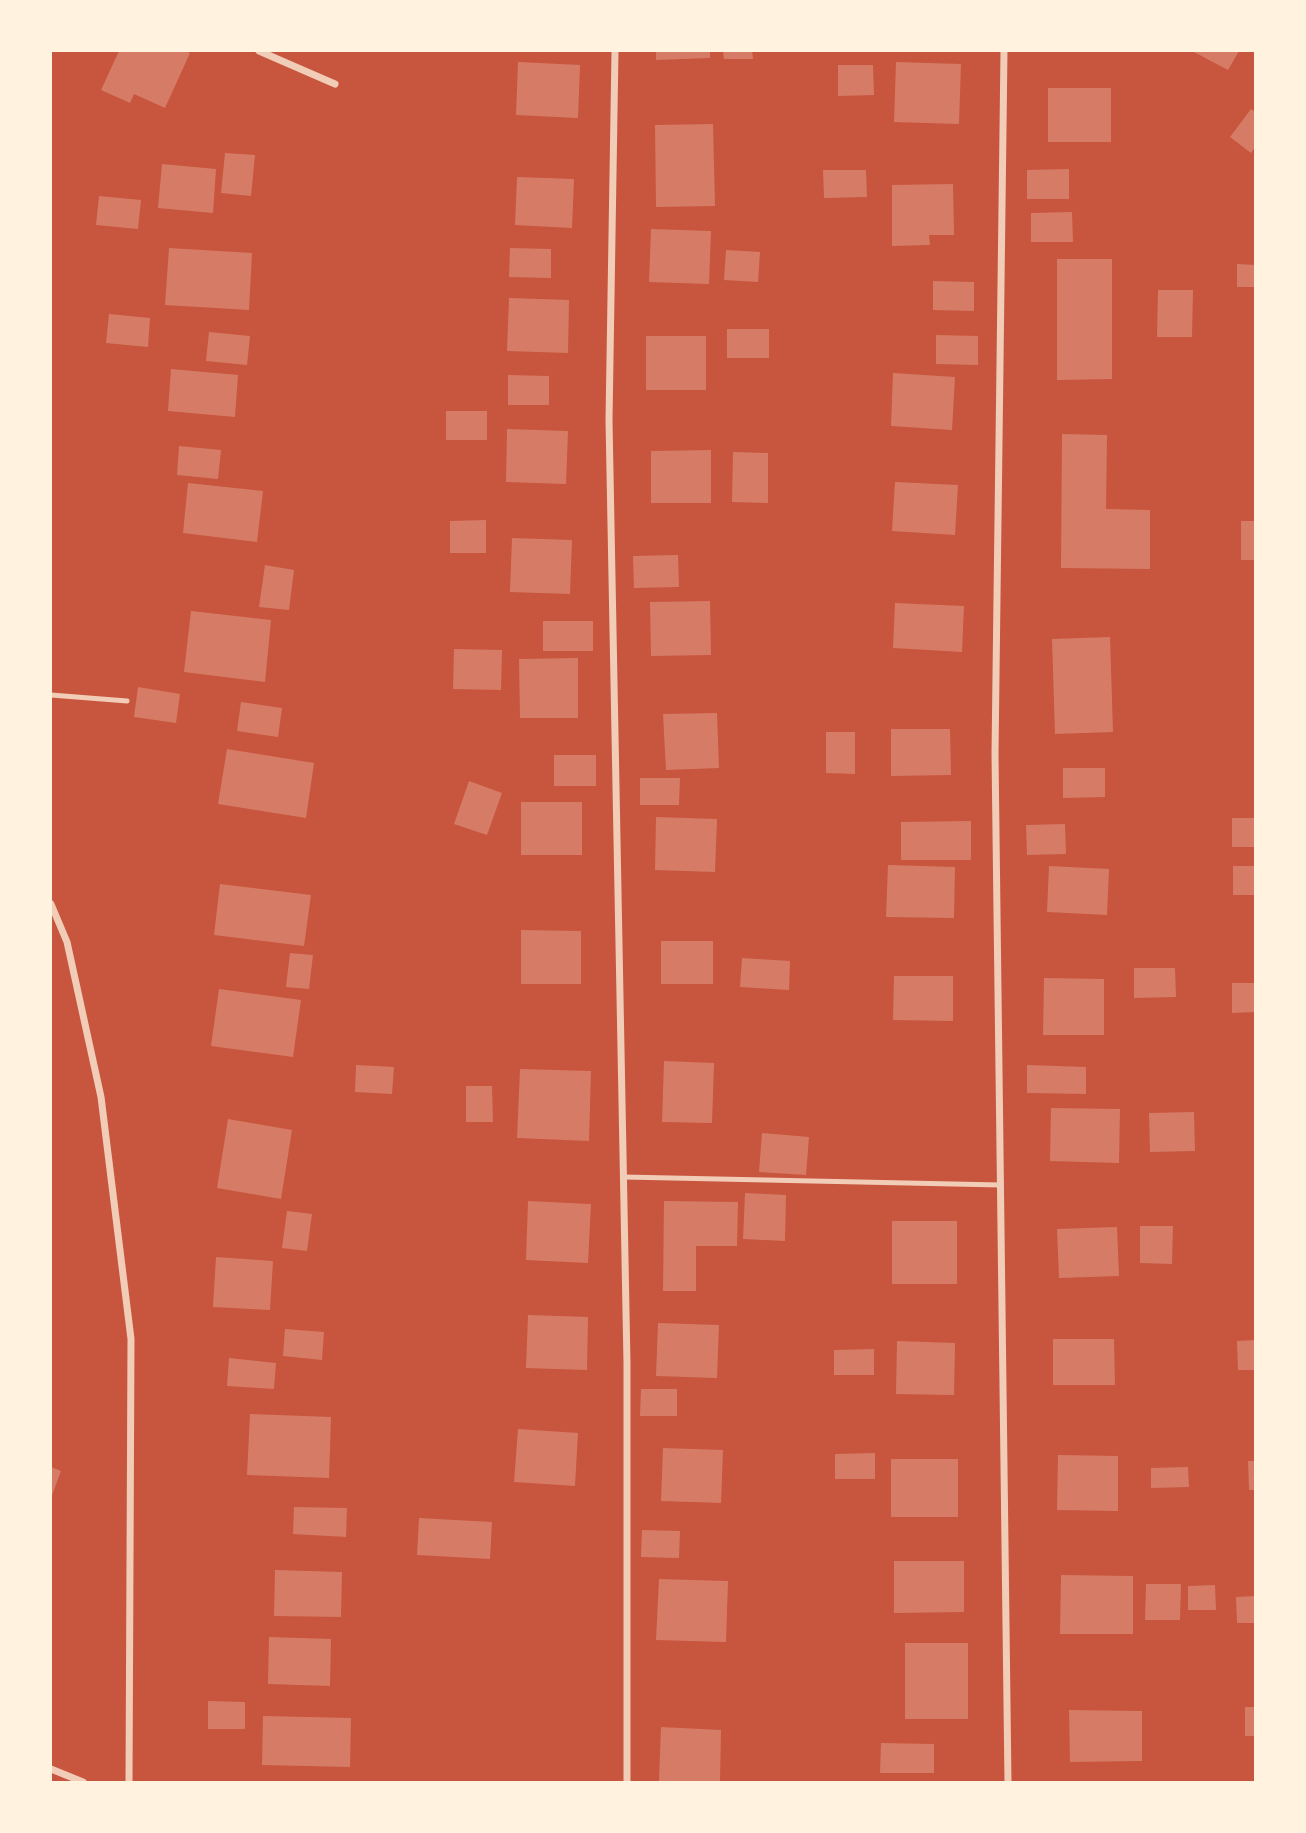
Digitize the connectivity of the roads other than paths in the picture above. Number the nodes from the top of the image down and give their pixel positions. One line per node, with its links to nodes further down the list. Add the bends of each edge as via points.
1 (259, 51): 4 (street)
2 (615, 51): 8 (street, via 609,420)
3 (1004, 51): 9 (street, via 995,754)
4 (335, 84)
5 (51, 695): 6 (lane)
6 (127, 701)
7 (51, 904): 12 (street, via 67,942 101,1097 131,1339)
8 (624, 1177): 9 (lane); 13 (street)
9 (1001, 1185): 14 (street)
10 (51, 1769): 11 (street)
11 (83, 1782)
12 (129, 1782)
13 (627, 1782)
14 (1008, 1782)

